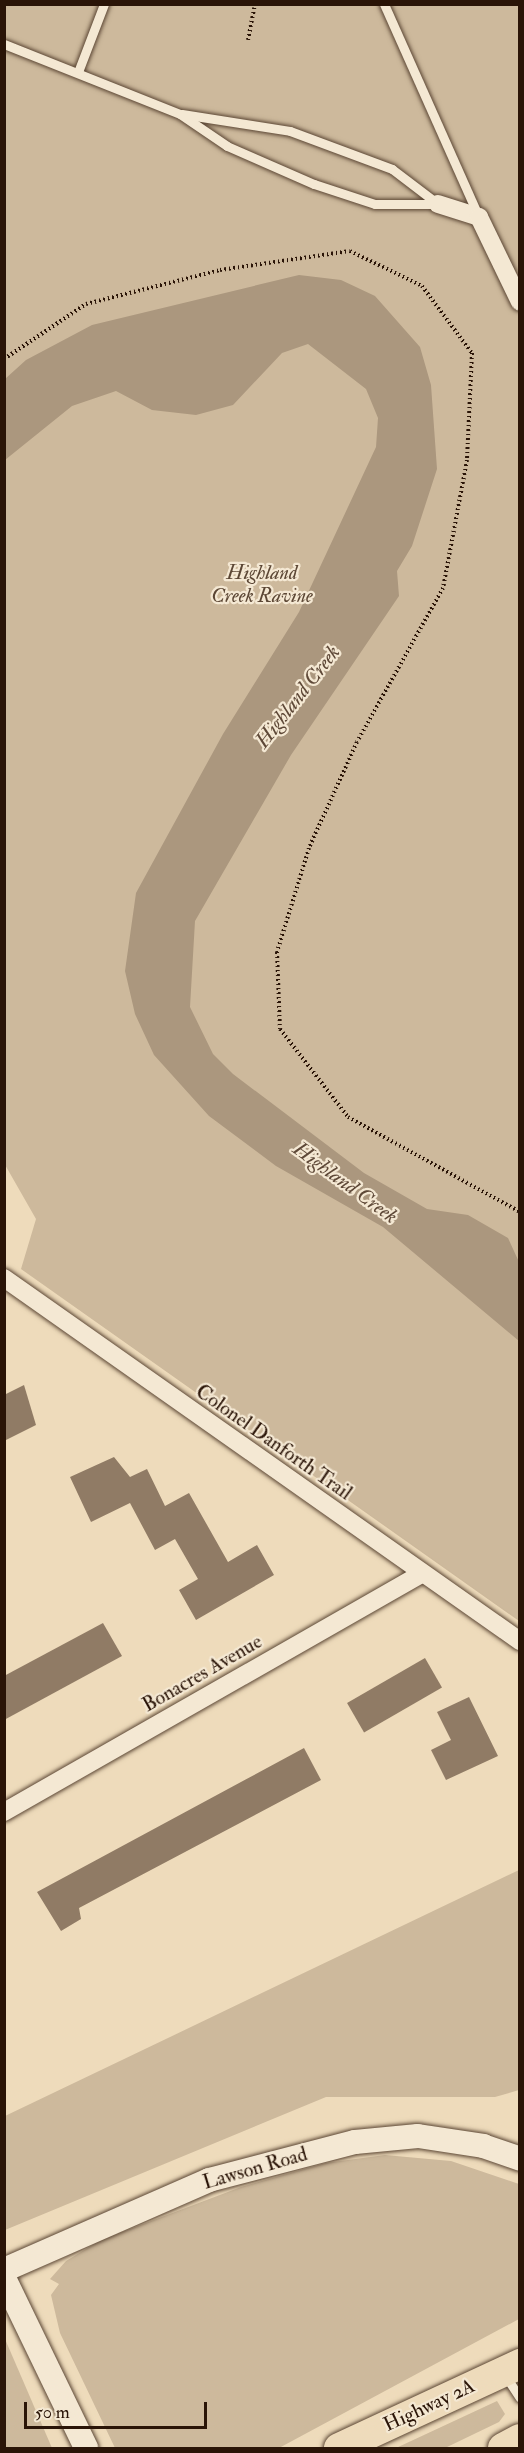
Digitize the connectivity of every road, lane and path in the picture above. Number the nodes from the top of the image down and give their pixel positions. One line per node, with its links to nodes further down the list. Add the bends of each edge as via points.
1 (104, 4): 6 (lane)
2 (384, 4): 9 (lane)
3 (254, 8): 4 (path)
4 (248, 40)
5 (4, 44): 6 (lane)
6 (78, 72): 7 (lane)
7 (180, 114): 8 (lane, via 290,131 392,169); 8 (lane, via 227,146 314,184 389,207)
8 (438, 204): 9 (street)
9 (479, 217): 10 (street)
10 (519, 302)
11 (4, 359): 12 (path, via 86,304 220,270 350,251 423,286 472,353 467,460 443,588 357,742 309,848 277,952 280,1029 348,1117)
12 (519, 1212)
13 (4, 1278): 14 (street, Colonel Danforth Trail)
14 (421, 1574): 15 (street, Colonel Danforth Trail); 16 (street, Bonacres Avenue)
15 (519, 1641)
16 (4, 1812)
17 (519, 2159): 18 (street, Lawson Road, via 483,2146 418,2136 355,2142 209,2180)
18 (4, 2270)
19 (4, 2277): 26 (street)
20 (519, 2345): 22 (main road)
21 (511, 2368): 22 (main road, Highway 2A); 23 (lane)
22 (439, 2398): 27 (main road, Highway 2A)
23 (519, 2398)
24 (519, 2439): 28 (main road)
25 (519, 2447): 29 (main road)
26 (86, 2448)
27 (339, 2448)
28 (503, 2448)
29 (514, 2448)

